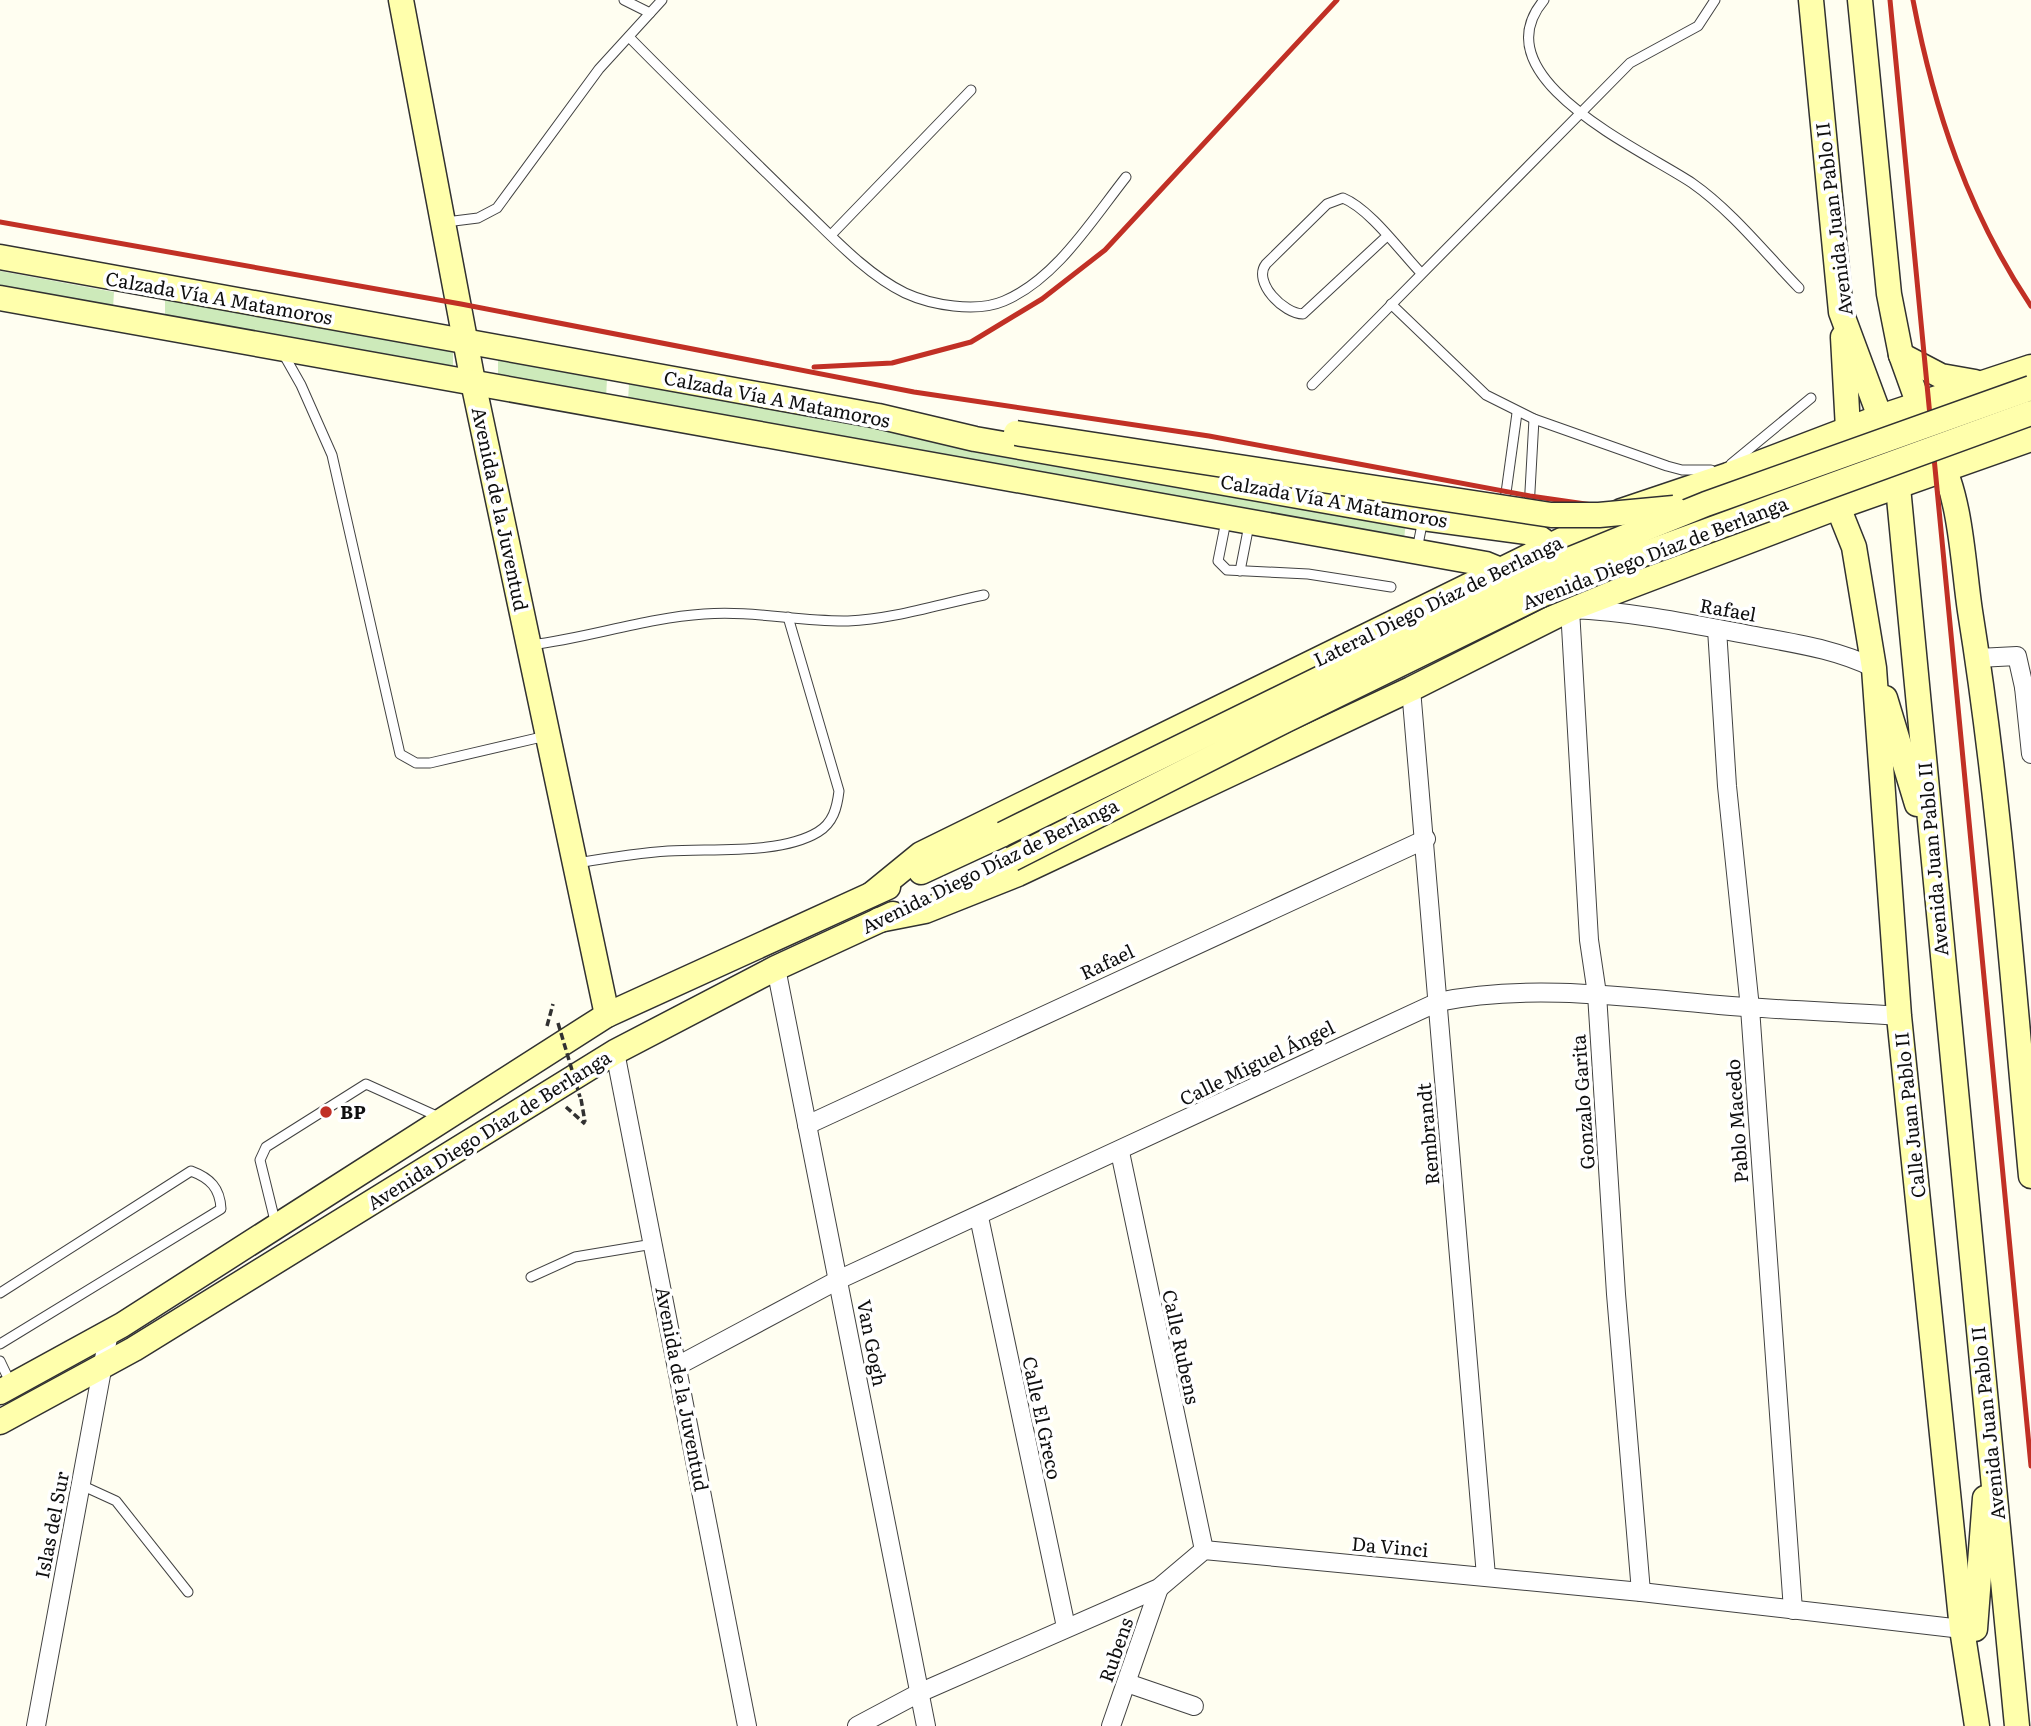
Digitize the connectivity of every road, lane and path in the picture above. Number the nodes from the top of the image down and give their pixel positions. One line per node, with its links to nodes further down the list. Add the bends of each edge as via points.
1 (401, 0): 13 (main road, Avenida de la Juventud)
2 (624, 0): 8 (lane)
3 (662, 0): 8 (lane)
4 (1544, 0): 11 (lane, via 1529,22 1530,51 1538,68)
5 (1715, 0): 11 (lane, via 1699,26 1630,62)
6 (1811, 0): 23 (main road, Avenida Juan Pablo II)
7 (1860, 0): 27 (main road, via 1889,294)
8 (650, 13): 9 (lane)
9 (629, 37): 13 (lane, via 599,69 497,208 478,218); 14 (lane)
10 (971, 90): 14 (lane)
11 (1580, 114): 17 (lane); 19 (lane, via 1693,184)
12 (1126, 177): 14 (lane, via 1034,284 1002,302 939,304 905,293)
13 (444, 223): 25 (main road, Avenida de la Juventud)
14 (831, 235)
15 (1387, 236): 15 (lane, via 1352,202 1335,199 1266,264 1263,283 1288,310 1303,314); 17 (lane)
16 (0, 257): 18 (main road, Calzada Vía A Matamoros)
17 (1420, 273): 21 (lane)
18 (145, 285): 22 (main road, Calzada Vía A Matamoros); 24 (main road)
19 (1799, 288)
20 (0, 298): 24 (main road, Calzada Vía A Matamoros)
21 (1391, 304): 32 (lane); 37 (lane, via 1471,383)
22 (266, 307): 25 (main road, Calzada Vía A Matamoros); 26 (main road, via 260,328)
23 (1841, 312): 40 (main road, Avenida Juan Pablo II); 42 (main road)
24 (141, 325): 26 (main road, Calzada Vía A Matamoros)
25 (467, 341): 29 (main road, Calzada Vía A Matamoros); 30 (main road, Avenida de la Juventud)
26 (275, 346): 30 (main road, Calzada Vía A Matamoros); 84 (lane, via 291,365 332,455 400,754 416,763 430,763)
27 (1901, 355): 31 (main road, via 1941,376); 35 (main road)
28 (2031, 367): 31 (main road, Lateral Diego Díaz de Berlanga)
29 (620, 369): 36 (main road, via 612,384); 39 (main road, Calzada Vía A Matamoros)
30 (473, 382): 36 (main road, Calzada Vía A Matamoros); 77 (main road, Avenida de la Juventud)
31 (1983, 382): 35 (main road, Lateral Diego Díaz de Berlanga); 45 (main road)
32 (1312, 385)
33 (2031, 388): 54 (main road, Avenida Diego Díaz de Berlanga, bridge)
34 (1811, 398): 41 (lane, via 1730,464 1699,472 1667,466)
35 (1920, 403): 40 (main road, Lateral Diego Díaz de Berlanga); 45 (main road)
36 (619, 410): 60 (main road, Calzada Vía A Matamoros)
37 (1517, 413): 41 (lane); 52 (lane)
38 (2031, 413): 90 (main road, Avenida Diego Díaz de Berlanga, bridge, via 1539,596 1012,859)
39 (878, 416): 54 (main road, bridge, via 919,416 1551,515); 59 (main road, Calzada Vía A Matamoros, via 975,439)
40 (1880, 417): 42 (main road, Lateral Diego Díaz de Berlanga); 51 (main road, Avenida Juan Pablo II)
41 (1534, 419): 55 (lane)
42 (1847, 429): 44 (main road, Lateral Diego Díaz de Berlanga)
43 (2031, 439): 46 (main road)
44 (1815, 441): 49 (main road, Lateral Diego Díaz de Berlanga); 50 (lane)
45 (1933, 446): 47 (main road); 51 (main road)
46 (1981, 459): 47 (main road); 53 (main road)
47 (1946, 470): 51 (main road); 53 (main road)
48 (1846, 474): 50 (lane)
49 (1728, 475): 57 (main road, Lateral Diego Díaz de Berlanga); 58 (lane)
50 (1828, 481): 56 (lane); 58 (lane)
51 (1898, 486): 56 (main road); 86 (main road, Avenida Juan Pablo II)
52 (1505, 500): 55 (lane); 59 (lane, via 1469,496 1444,504)
53 (1953, 500): 80 (main road)
54 (1706, 504): 89 (main road, Avenida Diego Díaz de Berlanga, bridge, via 1483,598)
55 (1530, 505): 61 (lane)
56 (1838, 507): 63 (main road); 81 (main road, Calle Juan Pablo II, via 1854,547)
57 (1621, 511): 64 (main road, Lateral Diego Díaz de Berlanga); 68 (main road, via 1646,546)
58 (1743, 514): 62 (lane); 63 (lane)
59 (1423, 518): 61 (main road, Calzada Vía A Matamoros); 65 (lane)
60 (1237, 521): 65 (main road, Calzada Vía A Matamoros); 67 (lane); 67 (lane, via 1218,561 1223,568)
61 (1527, 532): 64 (main road, Calzada Vía A Matamoros)
62 (1680, 537)
63 (1753, 540): 68 (main road)
64 (1550, 547): 66 (main road, Lateral Diego Díaz de Berlanga); 70 (main road, via 1542,569); 73 (main road, via 1566,572)
65 (1417, 552): 66 (main road, Calzada Vía A Matamoros)
66 (1502, 570): 70 (main road, Calzada Vía A Matamoros); 72 (main road, Lateral Diego Díaz de Berlanga)
67 (1240, 572): 69 (lane, via 1300,573)
68 (1658, 576): 73 (main road)
69 (1391, 587)
70 (1550, 591): 73 (main road, Calzada Vía A Matamoros)
71 (984, 595): 74 (lane, via 871,619)
72 (1447, 596): 78 (main road, via 1467,605 1481,620); 89 (main road, Lateral Diego Díaz de Berlanga, via 921,854)
73 (1570, 609): 75 (street, Rafael); 78 (main road); 92 (street, Gonzalo Garita, via 1589,940)
74 (788, 617): 77 (lane, via 740,612 670,617); 88 (lane, via 839,791 829,823 797,841)
75 (1717, 629): 81 (street, Rafael, via 1844,653); 95 (street, Pablo Macedo, via 1727,786)
76 (1457, 631): 83 (lane, via 1413,654)
77 (529, 646): 84 (main road, Avenida de la Juventud)
78 (1481, 651): 83 (main road)
79 (2024, 657): 80 (street); 82 (street)
80 (1978, 658): 103 (main road, via 1997,809)
81 (1874, 668): 86 (main road, via 1914,797); 97 (main road, Calle Juan Pablo II)
82 (2027, 688): 85 (street)
83 (1411, 689): 87 (street, Rembrandt); 90 (main road, via 1018,874 937,907)
84 (548, 735): 88 (main road, Avenida de la Juventud)
85 (2031, 754)
86 (1929, 828): 117 (main road, Avenida Juan Pablo II)
87 (1426, 839): 93 (street, Rembrandt); 101 (street, Rafael)
88 (575, 863): 96 (main road, Avenida de la Juventud)
89 (872, 894): 96 (main road, Avenida Diego Díaz de Berlanga)
90 (878, 920): 91 (main road, Avenida Diego Díaz de Berlanga)
91 (776, 968): 98 (main road, Avenida Diego Díaz de Berlanga); 101 (street, Van Gogh)
92 (1597, 994): 93 (street, Calle Miguel Ángel, via 1486,995); 95 (street, Calle Miguel Ángel); 123 (street, Gonzalo Garita)
93 (1438, 1002): 102 (street, Calle Miguel Ángel); 120 (street, Rembrandt)
94 (553, 1004): 100 (path, bridge)
95 (1750, 1008): 97 (street, Calle Miguel Ángel); 124 (street, Pablo Macedo)
96 (607, 1015): 99 (main road, Avenida Diego Díaz de Berlanga)
97 (1899, 1016): 126 (main road, Calle Juan Pablo II)
98 (615, 1052): 106 (street, Avenida de la Juventud); 113 (main road, Avenida Diego Díaz de Berlanga)
99 (444, 1119): 105 (main road, Avenida Diego Díaz de Berlanga); 105 (lane, via 366,1084 266,1147 260,1160)
100 (586, 1124)
101 (807, 1125): 108 (street, Van Gogh)
102 (1120, 1152): 104 (street, Calle Miguel Ángel); 119 (street, Calle Rubens)
103 (2031, 1176)
104 (979, 1217): 108 (street, Calle Miguel Ángel); 125 (street, Calle El Greco)
105 (277, 1227): 110 (main road, Avenida Diego Díaz de Berlanga)
106 (653, 1244): 107 (lane, via 575,1257); 114 (street, Avenida de la Juventud)
107 (531, 1277)
108 (838, 1280): 114 (street, Calle Miguel Ángel); 129 (street, Van Gogh)
109 (0, 1293): 111 (lane, via 191,1171 205,1176 220,1193 221,1209)
110 (110, 1332): 113 (street, Islas del Sur); 115 (main road, Avenida Diego Díaz de Berlanga)
111 (0, 1344)
112 (0, 1361): 115 (lane)
113 (104, 1365): 116 (main road, Avenida Diego Díaz de Berlanga); 118 (street, Islas del Sur)
114 (679, 1365): 132 (street, Avenida de la Juventud)
115 (6, 1389)
116 (0, 1422)
117 (1991, 1445): 128 (main road, via 1976,1600); 137 (main road, Avenida Juan Pablo II)
118 (81, 1485): 122 (lane, via 116,1501); 131 (street, Islas del Sur)
119 (1204, 1550): 120 (street, Da Vinci); 121 (street)
120 (1486, 1576): 123 (street, Da Vinci)
121 (1159, 1588): 125 (street); 127 (street, Rubens)
122 (188, 1592)
123 (1641, 1592): 124 (street, Da Vinci)
124 (1793, 1610): 126 (street, Da Vinci)
125 (1066, 1627): 129 (street)
126 (1962, 1629): 128 (main road, Calle Juan Pablo II)
127 (1128, 1682): 130 (street); 135 (street, Rubens)
128 (1973, 1690): 136 (main road, Calle Juan Pablo II)
129 (919, 1693): 133 (street); 134 (street, Van Gogh)
130 (1194, 1706)
131 (36, 1726)
132 (747, 1726)
133 (857, 1726)
134 (926, 1726)
135 (1111, 1726)
136 (1977, 1726)
137 (2017, 1726)

